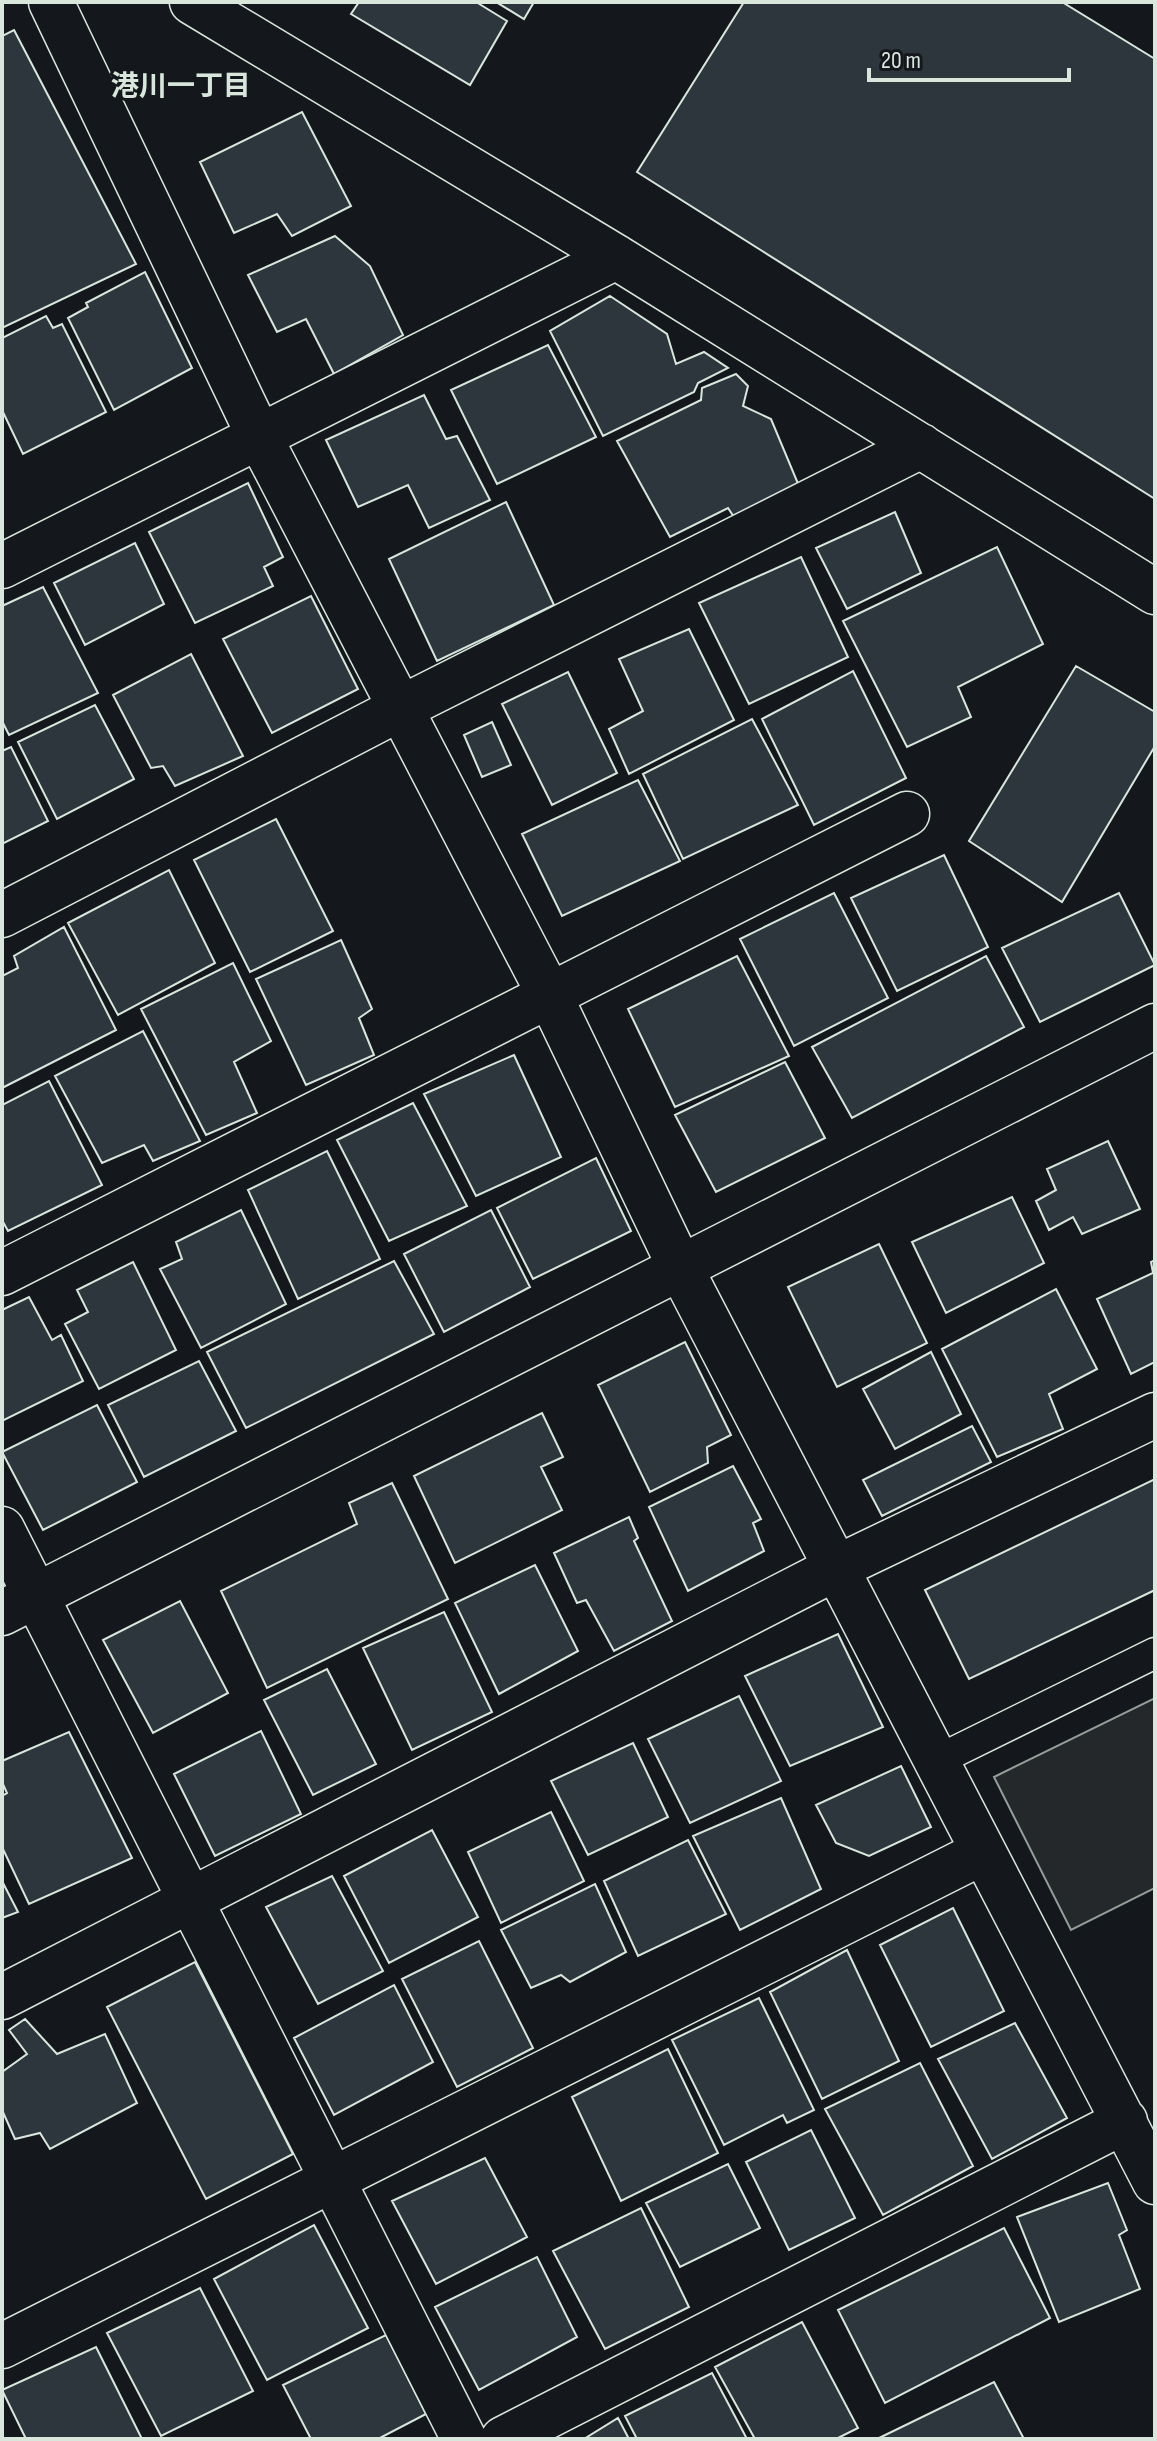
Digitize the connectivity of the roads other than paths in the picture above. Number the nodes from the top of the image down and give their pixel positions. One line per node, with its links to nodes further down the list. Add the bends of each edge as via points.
1 (51, 2): 4 (street)
2 (192, 2): 3 (street)
3 (616, 257): 4 (street); 5 (street)
4 (259, 436): 6 (street); 8 (street)
5 (921, 446): 7 (street); 8 (street)
6 (2, 566)
7 (1155, 592)
8 (401, 708): 10 (street); 11 (street)
9 (907, 814): 11 (street)
10 (2, 915)
11 (549, 994): 13 (street); 14 (street)
12 (1155, 1026): 13 (street)
13 (680, 1267): 17 (street); 18 (street)
14 (2, 1273)
15 (1155, 1415): 17 (street)
16 (2, 1529): 18 (street)
17 (838, 1567): 20 (street); 22 (street)
18 (19, 1605): 22 (street)
19 (1155, 1653): 20 (lane)
20 (936, 1761): 21 (street)
21 (983, 1852): 24 (street); 25 (street)
22 (190, 1903): 23 (street); 25 (street)
23 (2, 1997)
24 (1125, 2121): 26 (street); 29 (street)
25 (334, 2179): 27 (street); 28 (street)
26 (1155, 2182)
27 (2, 2346)
28 (464, 2439)
29 (503, 2439)

